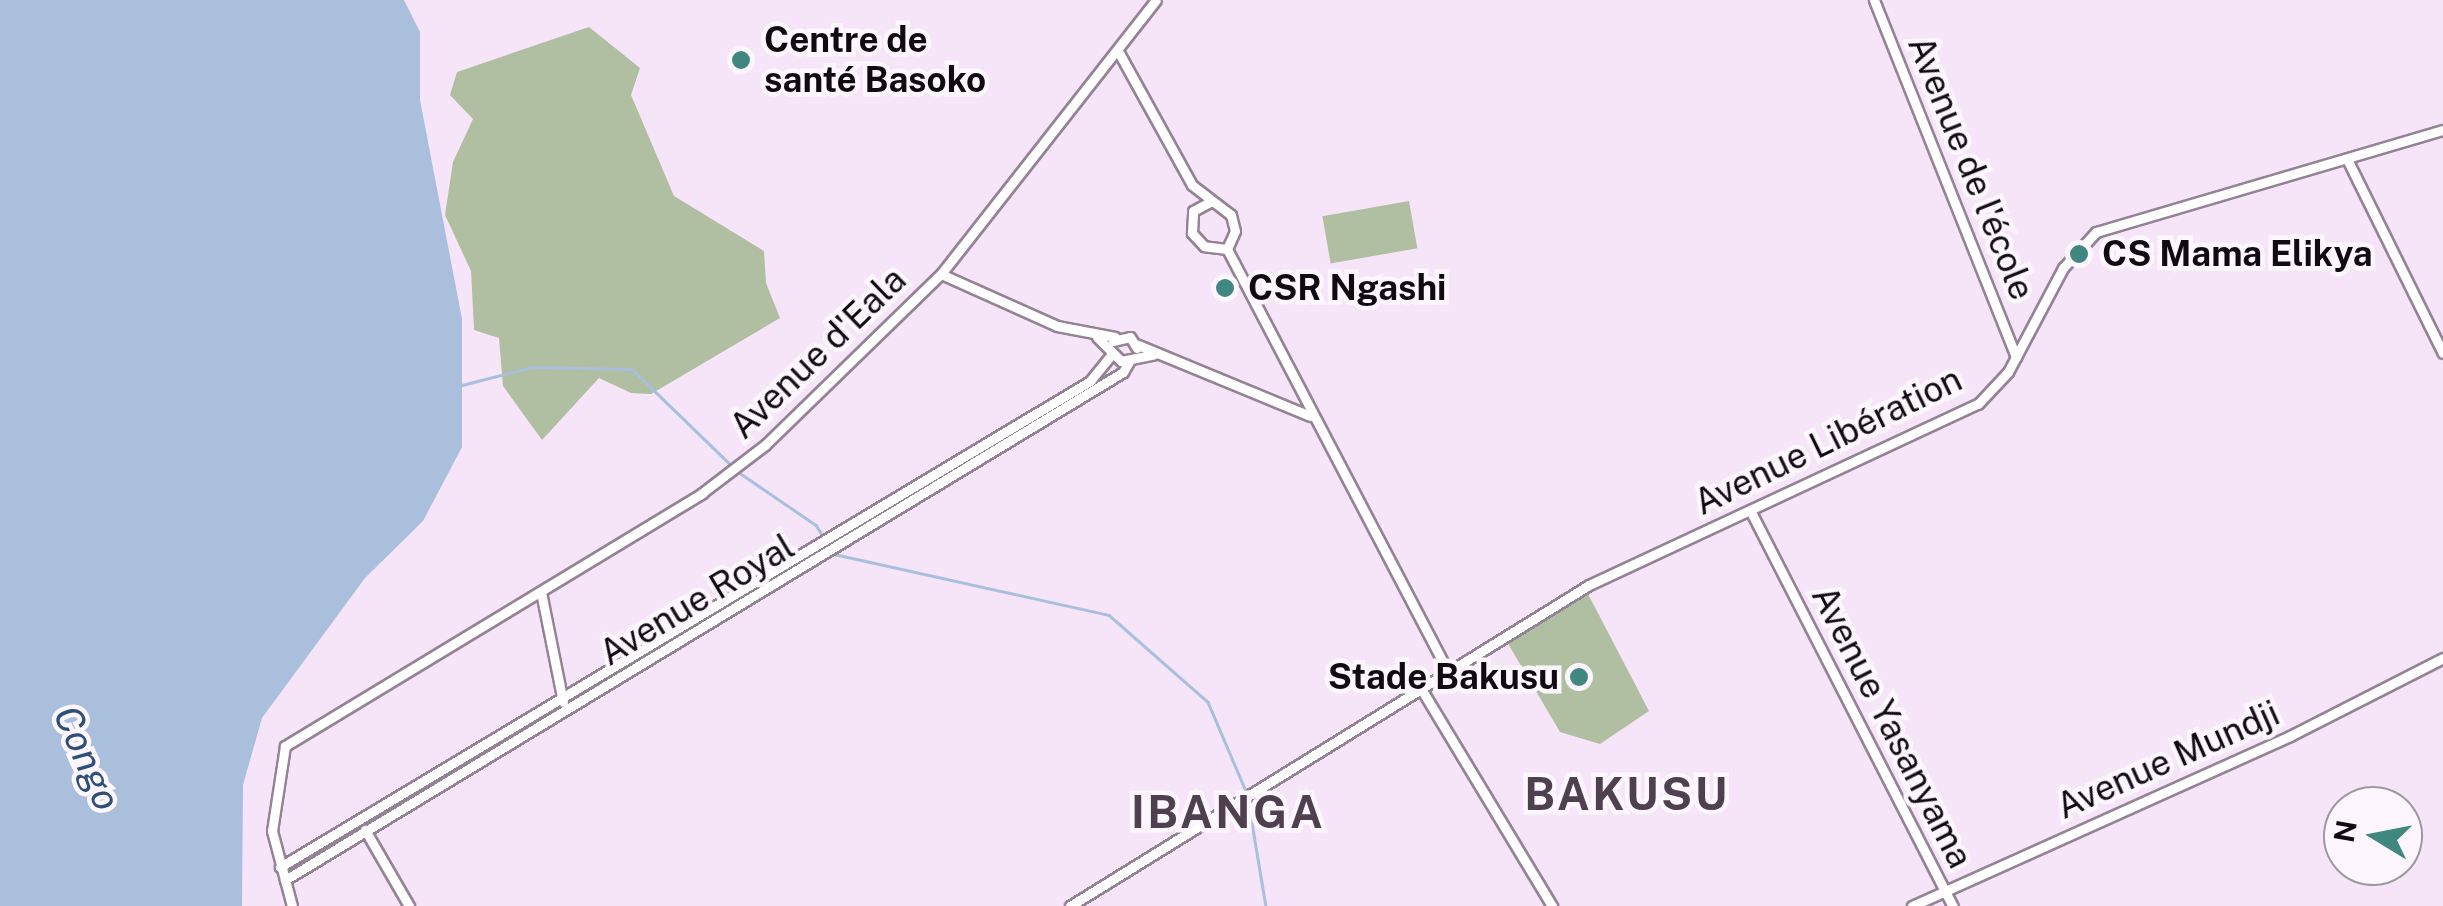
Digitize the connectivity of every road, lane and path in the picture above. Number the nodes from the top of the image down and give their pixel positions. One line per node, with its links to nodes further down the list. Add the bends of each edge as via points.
1 (1156, 0): 3 (street, Avenue d'Eala)
2 (1874, 0): 17 (street, Avenue de l'école)
3 (1118, 51): 6 (street); 10 (street, Avenue d'Eala)
4 (2443, 130): 5 (street, Avenue Libération)
5 (2348, 160): 15 (street); 17 (street, Avenue Libération, via 2096,232 2063,268)
6 (1192, 185): 7 (street); 8 (street)
7 (1210, 202): 8 (street); 9 (street, via 1233,219)
8 (1192, 210): 9 (street, via 1196,240)
9 (1227, 249): 19 (street)
10 (941, 274): 12 (street, via 970,292); 21 (street, Avenue d'Eala, via 728,475)
11 (1115, 337): 12 (street); 13 (street); 14 (street)
12 (1097, 338): 14 (street)
13 (1138, 345): 16 (street); 18 (street)
14 (1112, 352): 18 (street); 25 (street, Avenue Royal, via 1090,381)
15 (2443, 353)
16 (1152, 355): 18 (street); 19 (street)
17 (2016, 357): 20 (street, Avenue Libération, via 1978,404)
18 (1131, 360): 26 (street, Avenue Royal, via 1123,372)
19 (1310, 416): 23 (street)
20 (1751, 512): 23 (street, Avenue Libération, via 1589,585); 31 (street, Avenue Yasanyama)
21 (541, 592): 25 (street); 29 (street, Avenue d'Eala, via 285,746 272,831)
22 (2443, 658): 31 (street, Avenue Mundji, via 2290,736)
23 (1447, 670): 24 (street, Avenue Libération)
24 (1420, 687): 34 (street); 35 (street)
25 (562, 698): 26 (street); 27 (street, Avenue Royal)
26 (565, 712): 28 (street, Avenue Royal)
27 (360, 820): 28 (street); 29 (street, Avenue Royal)
28 (366, 832): 30 (street, Avenue Royal); 33 (street)
29 (280, 867): 30 (street)
30 (285, 880): 32 (street)
31 (1945, 890): 36 (street, Avenue Mundji); 37 (street, Avenue Yasanyama)
32 (292, 906)
33 (409, 906)
34 (1070, 906)
35 (1552, 906)
36 (1912, 906)
37 (1953, 906)

